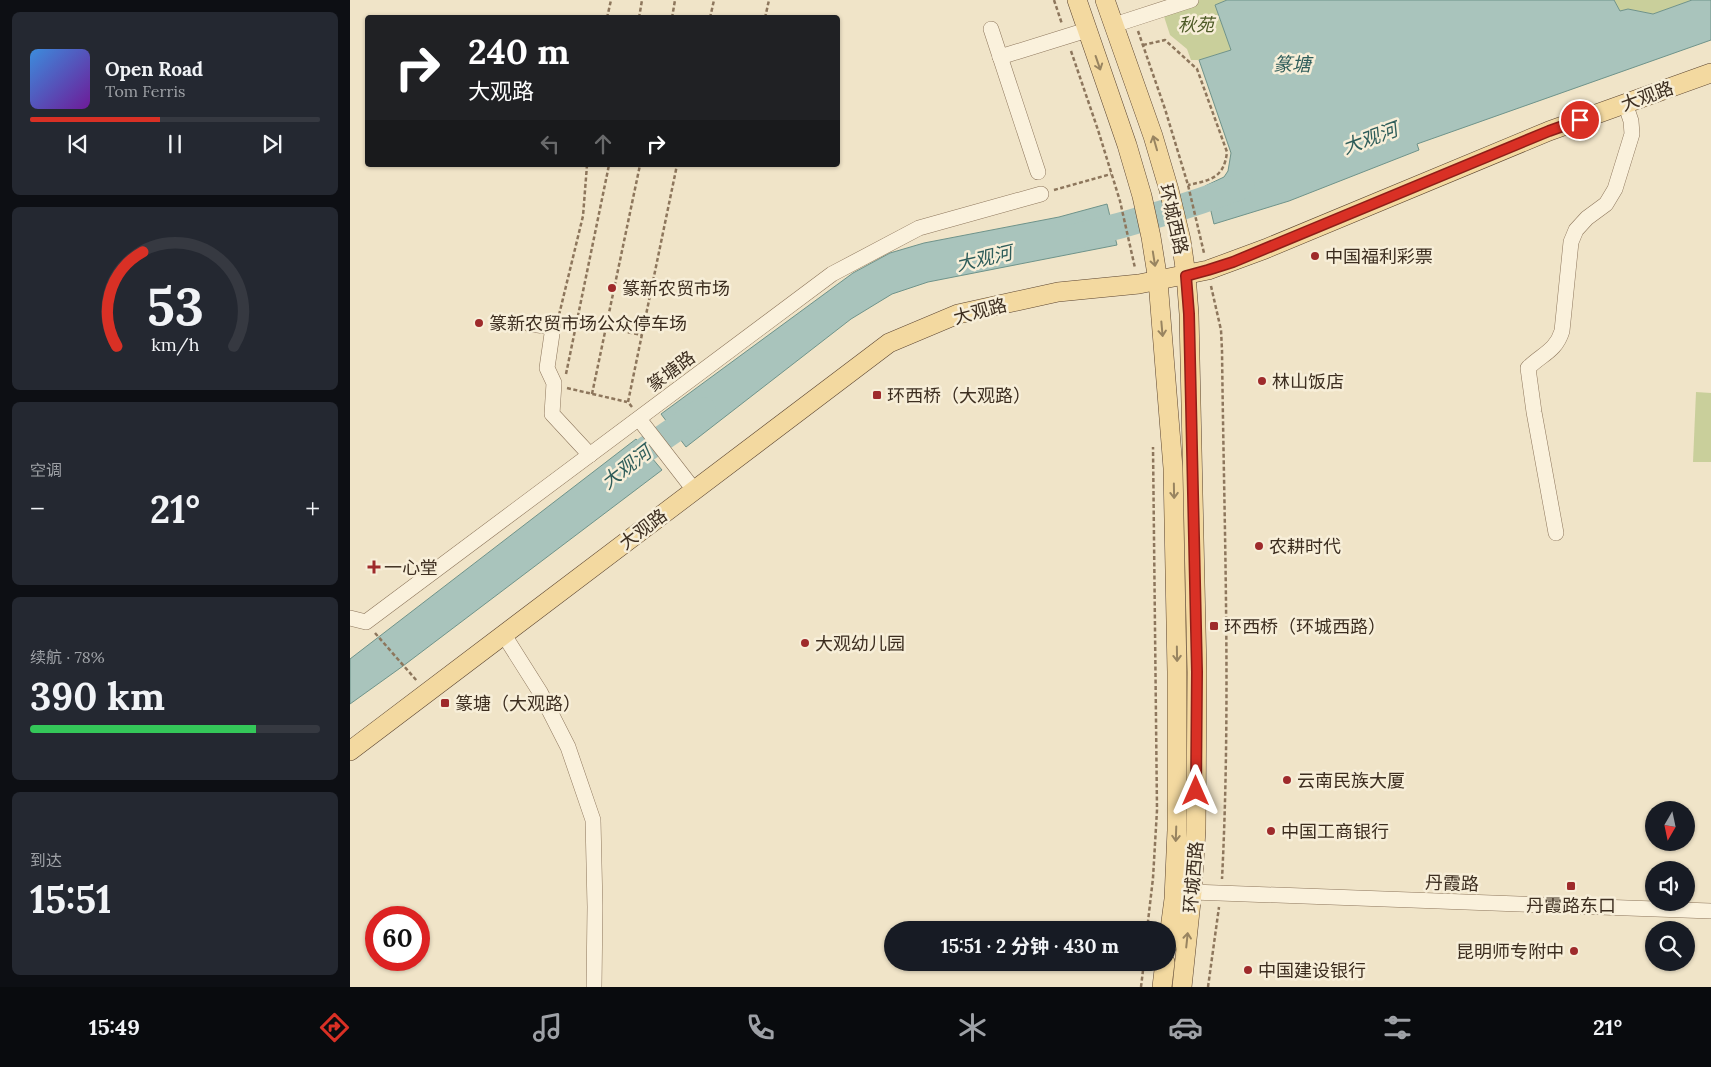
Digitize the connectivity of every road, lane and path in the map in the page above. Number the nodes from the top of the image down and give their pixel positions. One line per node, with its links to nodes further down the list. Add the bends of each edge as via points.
1 (611, 0): 10 (path)
2 (642, 0): 11 (path)
3 (675, 0): 12 (path)
4 (714, 0): 13 (path)
5 (769, 0): 14 (path)
6 (1054, 0): 19 (path)
7 (1076, 0): 18 (main road, 环城西路)
8 (1105, 0): 16 (main road, 环城西路)
9 (1191, 0): 15 (street)
10 (608, 15)
11 (639, 15)
12 (672, 15)
13 (711, 15)
14 (766, 15)
15 (1134, 19): 16 (street); 20 (path)
16 (1114, 26): 33 (main road, 环城西路, one-way to 16, via 1169,190)
17 (991, 29): 21 (street)
18 (1087, 30): 19 (street); 34 (main road, 环城西路, one-way to 34, via 1142,196)
19 (1066, 36): 21 (street); 29 (path)
20 (1143, 45): 30 (path); 30 (path, via 1165,40 1197,68 1227,152 1221,173 1208,181)
21 (1000, 57): 28 (street)
22 (1711, 73): 23 (main road, 大观路)
23 (1625, 104): 32 (main road, 大观路, via 1549,131); 50 (street, via 1632,134 1615,189 1606,204 1576,230 1571,242 1560,340 1528,368)
24 (587, 167): 36 (path, via 583,216 558,318)
25 (608, 167): 37 (path)
26 (640, 167): 39 (path)
27 (677, 167): 41 (path)
28 (1038, 172)
29 (1111, 174): 31 (path); 35 (path)
30 (1188, 185): 32 (path)
31 (1041, 194): 46 (street, 篆塘路, via 918,228 832,274)
32 (1208, 270): 33 (main road, 大观路); 57 (path, via 1222,350 1227,708)
33 (1186, 276): 34 (main road, 大观路); 56 (main road, 环城西路, via 1197,672 1196,830)
34 (1158, 281): 35 (main road, 大观路); 60 (main road, 环城西路, one-way to 60, via 1174,468 1177,830)
35 (1139, 284): 49 (main road, 大观路, via 1058,292 958,314 889,343)
36 (568, 320): 37 (path); 40 (path)
37 (576, 322): 39 (path); 42 (path)
38 (530, 324): 48 (street, via 553,327 548,368 554,383 552,414)
39 (606, 328): 41 (path); 44 (path)
40 (567, 330)
41 (642, 335): 45 (path)
42 (565, 378)
43 (563, 387): 44 (path)
44 (592, 394): 45 (path)
45 (628, 402): 46 (path)
46 (639, 419): 48 (street, 篆塘路); 49 (street)
47 (1153, 443): 59 (path, via 1157,810)
48 (590, 455): 51 (street, 篆塘路, via 366,622)
49 (694, 490): 52 (main road, 大观路)
50 (1556, 533)
51 (350, 618)
52 (504, 634): 54 (main road, 大观路); 63 (street, via 540,692 568,747 592,820)
53 (378, 638): 54 (path)
54 (426, 692): 55 (main road, 大观路)
55 (350, 751)
56 (1192, 892): 57 (street, 丹霞路); 66 (main road, 环城西路, one-way to 56)
57 (1221, 893): 58 (street, 丹霞路); 67 (path)
58 (1711, 911)
59 (1148, 921)
60 (1171, 921)
61 (1143, 971): 64 (path)
62 (1164, 971): 65 (main road)
63 (594, 987)
64 (1141, 987)
65 (1162, 987)
66 (1182, 987)
67 (1208, 987)

